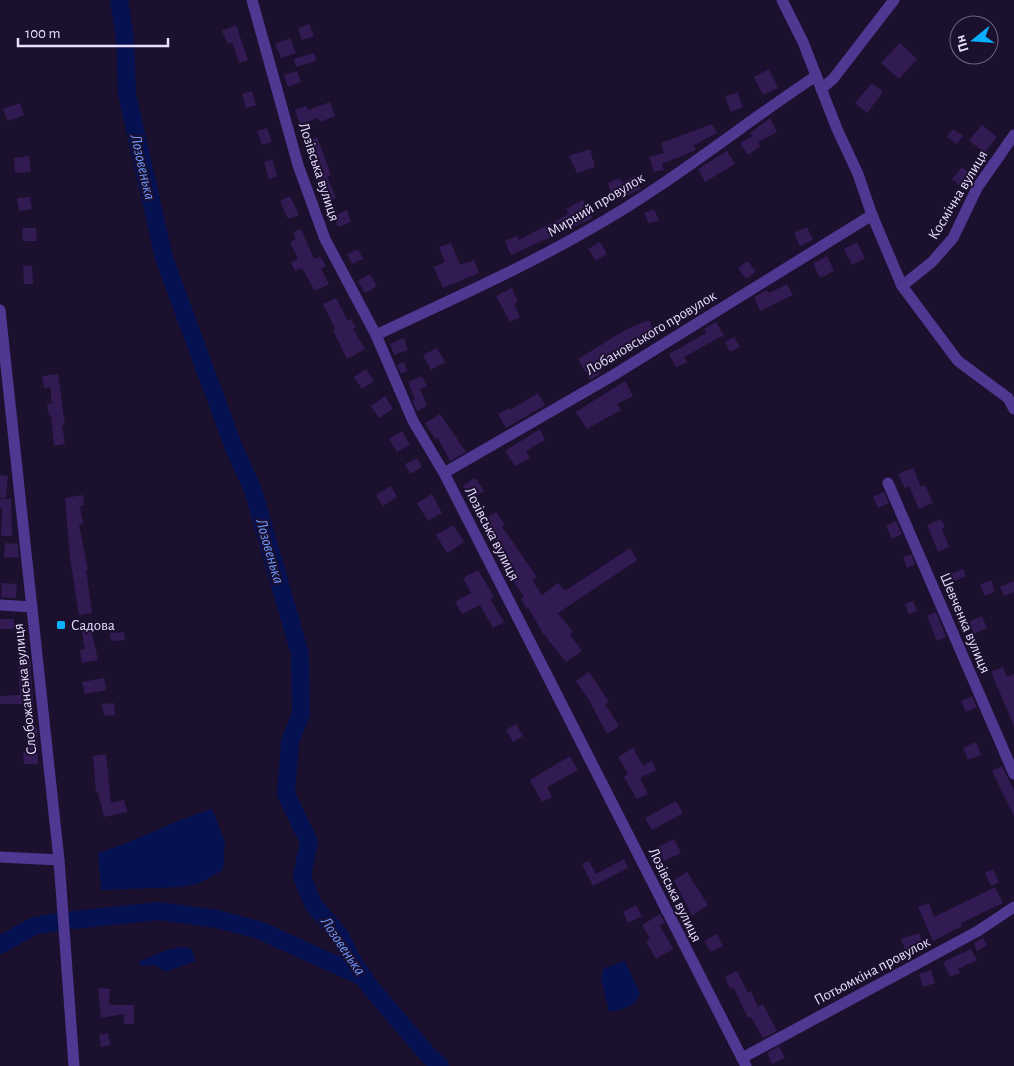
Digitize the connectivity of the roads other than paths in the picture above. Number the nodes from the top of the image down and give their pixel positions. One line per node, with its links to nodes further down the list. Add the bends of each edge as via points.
1 (252, 0): 10 (street, Лозівська вулиця, via 298,165 322,230)
2 (782, 0): 4 (street)
3 (894, 0): 5 (street, via 833,79)
4 (816, 76): 5 (street); 10 (street, Мирний провулок, via 590,230)
5 (821, 89): 7 (street)
6 (1014, 135): 8 (street, Космічна вулиця, via 977,188 953,238 932,262)
7 (872, 215): 8 (street); 13 (street, Лобановського провулок, via 612,376)
8 (902, 286): 12 (street, via 958,361 1008,398)
9 (0, 310): 11 (street, Слобожанська вулиця)
10 (376, 335): 13 (street, Лозівська вулиця, via 413,421)
11 (3, 354): 16 (street, Слобожанська вулиця)
12 (1014, 409)
13 (444, 473): 21 (street, Лозівська вулиця)
14 (888, 483): 17 (street, Шевченка вулиця)
15 (0, 605): 16 (street)
16 (32, 607): 19 (street, Слобожанська вулиця)
17 (1014, 774)
18 (0, 857): 19 (street)
19 (59, 860): 22 (street, Слобожанська вулиця)
20 (1014, 907): 21 (street, Потьомкіна провулок, via 978,931)
21 (744, 1062)
22 (74, 1066)

